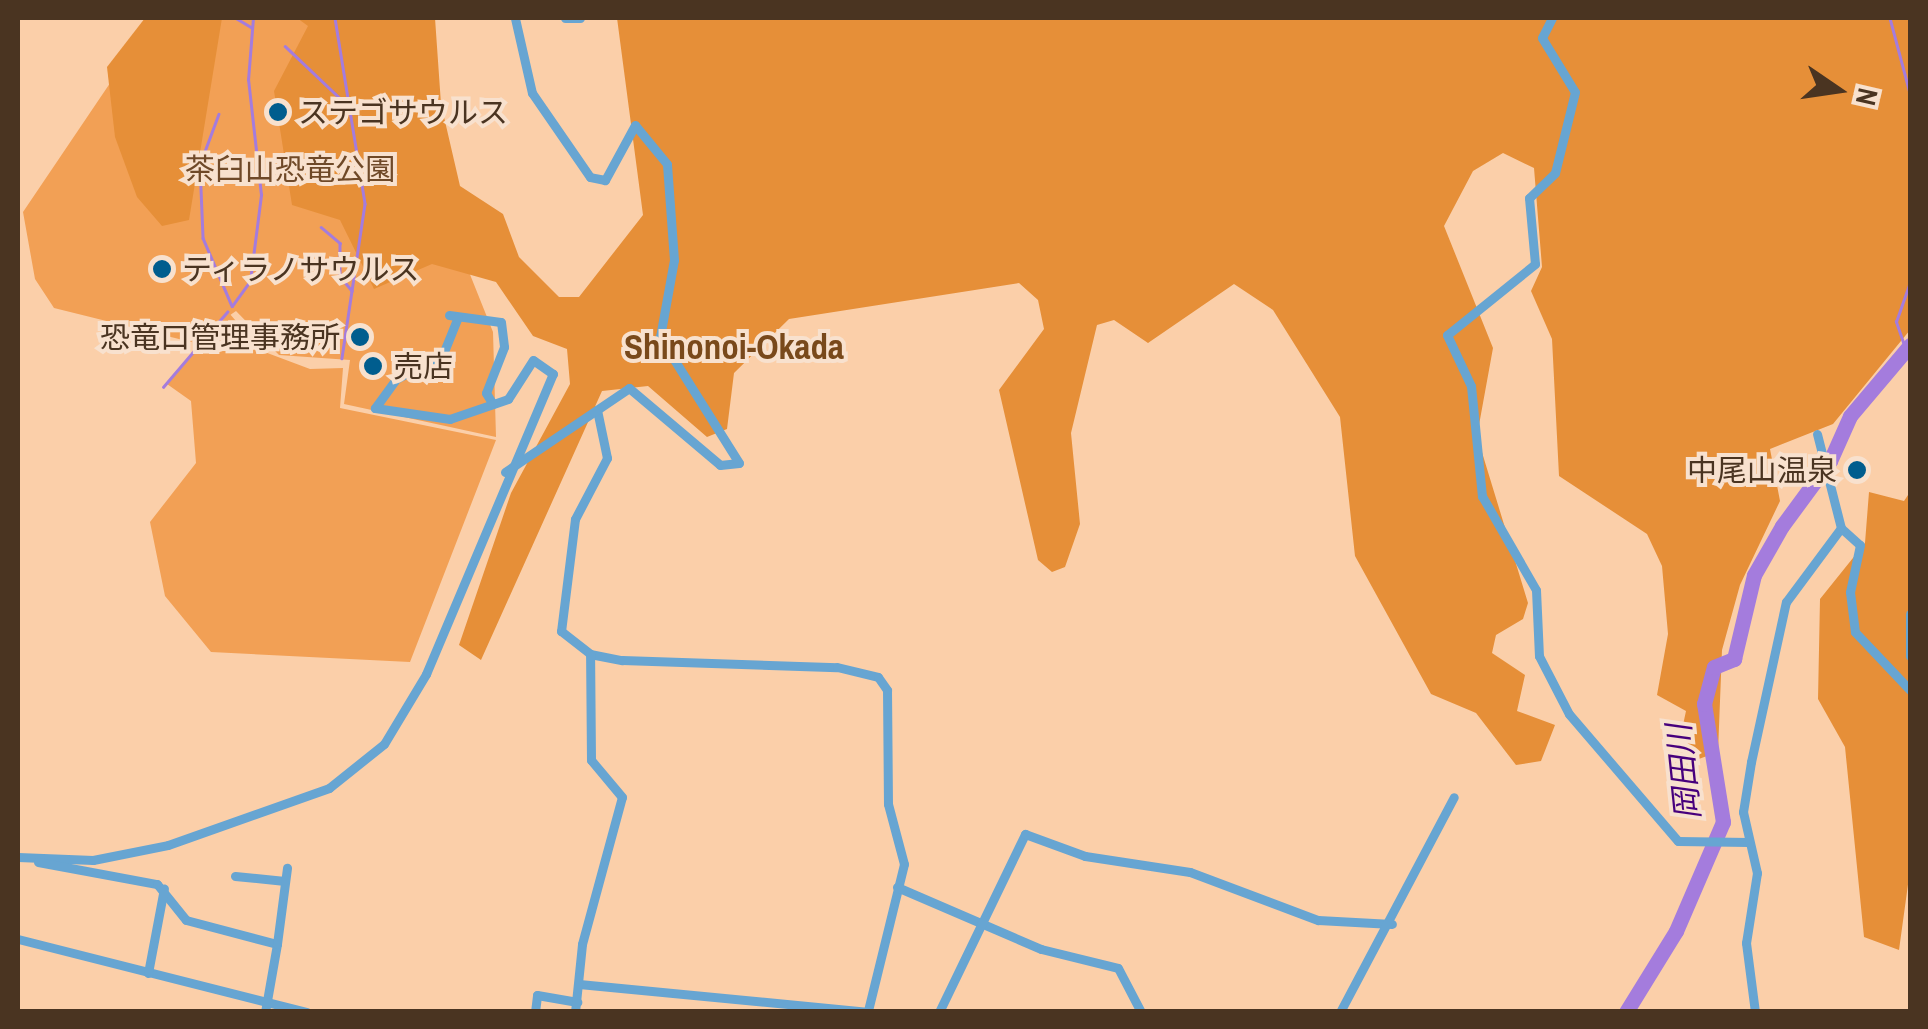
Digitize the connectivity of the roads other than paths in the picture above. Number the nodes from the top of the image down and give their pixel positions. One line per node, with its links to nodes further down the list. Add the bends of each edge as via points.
1 (514, 18): 6 (street, via 532,92 590,177 605,180 635,125 667,164 674,260 660,337 739,463 720,465 630,388)
2 (565, 18): 3 (street)
3 (580, 18)
4 (1552, 18): 15 (street, via 1542,38 1575,92 1555,173 1529,198 1535,264 1447,335 1471,386 1482,496 1536,590 1548,677 1678,841)
5 (494, 404): 5 (street, via 486,393 504,347 500,322 454,316 443,354 396,379 375,408 450,419); 8 (street, via 508,399 533,360 552,368)
6 (597, 410): 8 (street); 11 (street, via 607,458 576,519 560,631)
7 (1817, 434): 9 (street)
8 (505, 472): 16 (street, via 426,674 368,764 295,802 168,845 94,860)
9 (1841, 528): 13 (street, via 1860,545 1850,592 1856,632); 15 (street, via 1786,602 1743,812)
10 (1910, 614): 12 (street)
11 (590, 654): 20 (street, via 878,676 893,732 888,804 904,864); 27 (street, via 590,760 622,797)
12 (1910, 656)
13 (1910, 690)
14 (1454, 797): 23 (street)
15 (1748, 842): 37 (street, via 1757,872 1746,943)
16 (22, 857): 21 (street)
17 (287, 868): 19 (street)
18 (235, 876): 19 (street)
19 (285, 881): 25 (street)
20 (897, 887): 22 (street); 31 (street)
21 (164, 888): 25 (street, via 186,920); 26 (street)
22 (986, 924): 23 (street, via 1024,834 1085,856 1190,872 1318,920); 34 (street); 35 (street, via 1118,968)
23 (1392, 924): 36 (street)
24 (18, 939): 26 (street)
25 (277, 944): 29 (street)
26 (148, 973): 29 (street)
27 (579, 984): 28 (street); 30 (street)
28 (736, 1006): 31 (street)
29 (266, 1007): 32 (street)
30 (576, 1007): 33 (street, via 537,995)
31 (869, 1011)
32 (307, 1012)
33 (535, 1012)
34 (939, 1012)
35 (1141, 1012)
36 (1340, 1012)
37 (1754, 1012)

